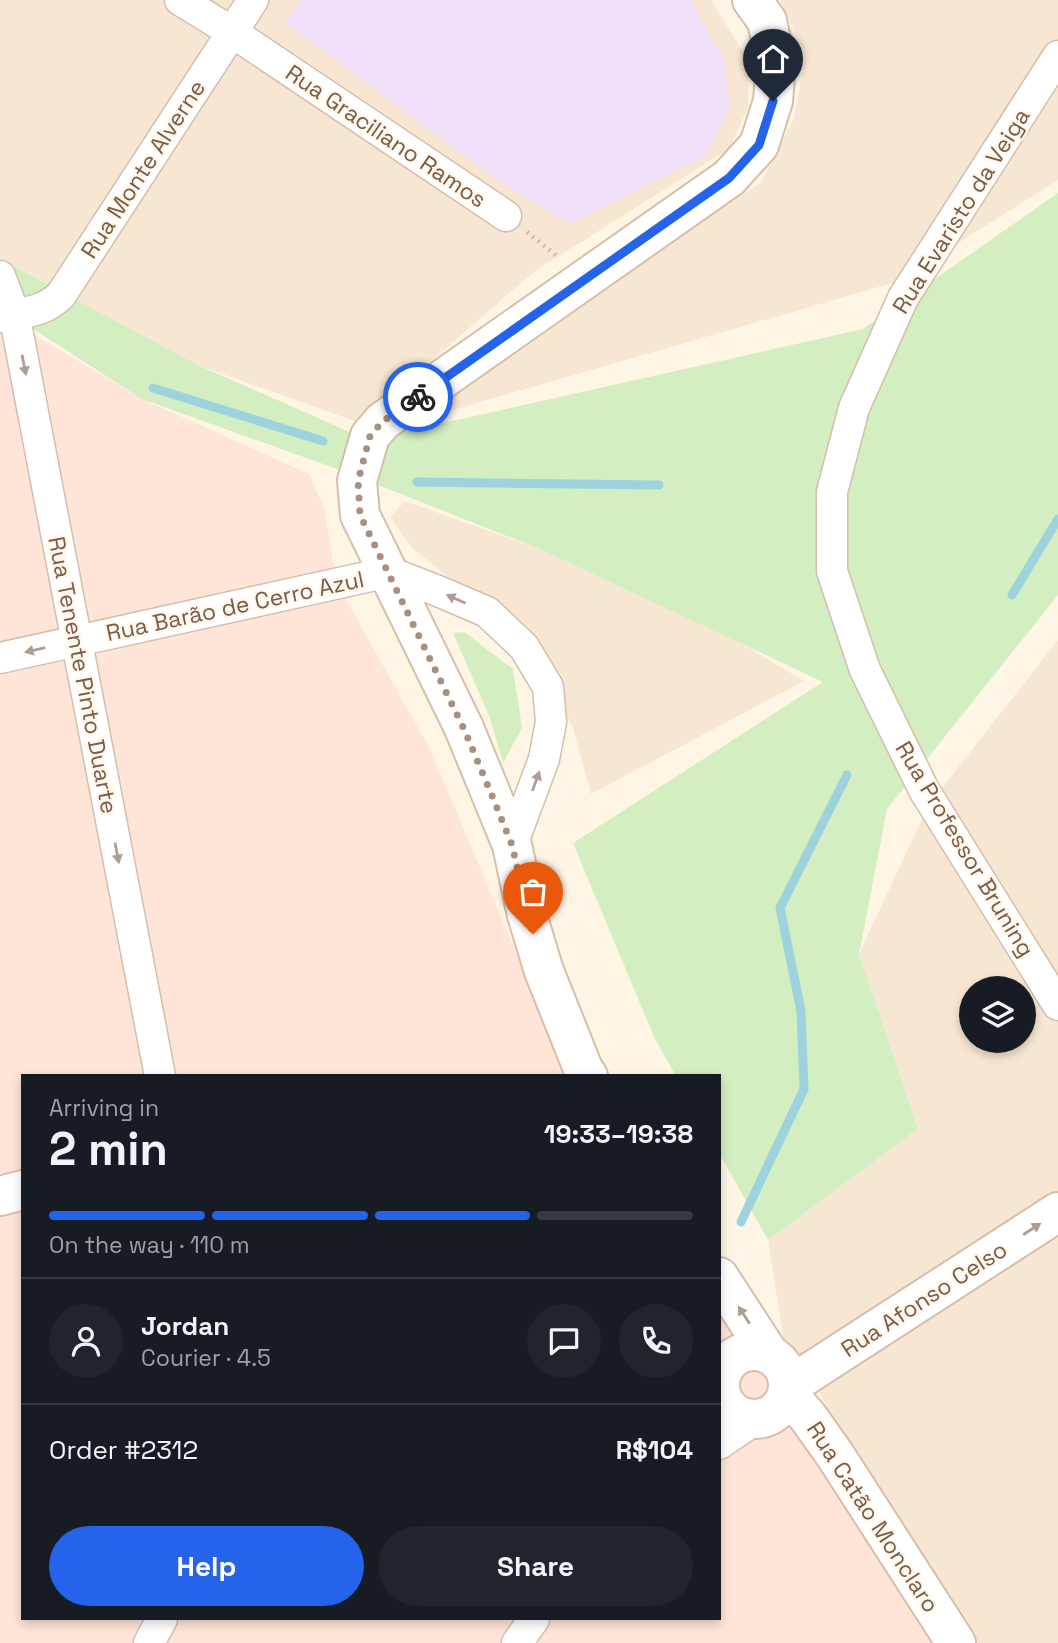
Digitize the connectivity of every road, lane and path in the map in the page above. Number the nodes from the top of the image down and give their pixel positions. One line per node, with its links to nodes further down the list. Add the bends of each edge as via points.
1 (180, 0): 4 (street, Rua Graciliano Ramos)
2 (253, 0): 4 (street, Rua Monte Alverne)
3 (752, 0): 8 (main road, via 767,21 776,63 773,101 759,145 729,178)
4 (232, 32): 6 (street, Rua Graciliano Ramos); 9 (street, Rua Monte Alverne, via 61,295 44,309)
5 (1058, 56): 10 (street, Rua Evaristo da Veiga, via 903,298)
6 (506, 216): 8 (path, Rua Graciliano Ramos)
7 (0, 276): 9 (street, Rua Tenente Pinto Duarte)
8 (587, 279): 11 (main road, via 383,421 370,436 358,481 360,515)
9 (7, 315): 12 (street, Rua Tenente Pinto Duarte, one-way to 12)
10 (854, 408): 15 (street, Rua Professor Bruning, via 832,492 832,571 865,670 924,790)
11 (389, 572): 12 (street, Rua Barão de Cerro Azul); 14 (main road, via 464,729); 14 (street, one-way to 11, via 544,759 551,722 548,687 524,647 487,612)
12 (77, 640): 13 (street, Rua Barão de Cerro Azul, one-way to 13); 16 (street, Rua Tenente Pinto Duarte, one-way to 16)
13 (0, 658)
14 (512, 845): 17 (main road, via 527,915)
15 (1058, 1005)
16 (160, 1074)
17 (578, 1074)
18 (21, 1191): 19 (main road)
19 (0, 1196)
20 (1058, 1212): 24 (main road, Rua Afonso Celso, one-way to 20)
21 (721, 1280): 22 (main road, one-way to 21)
22 (769, 1354): 23 (main road, via 754,1350 738,1354); 24 (main road, via 787,1373)
23 (721, 1375)
24 (788, 1390): 26 (main road, via 776,1411); 32 (main road, Rua Catão Monclaro)
25 (721, 1392): 26 (main road, via 731,1410)
26 (756, 1419): 27 (street)
27 (721, 1443)
28 (161, 1620): 30 (street)
29 (533, 1620): 31 (street)
30 (149, 1643)
31 (517, 1643)
32 (956, 1643)

